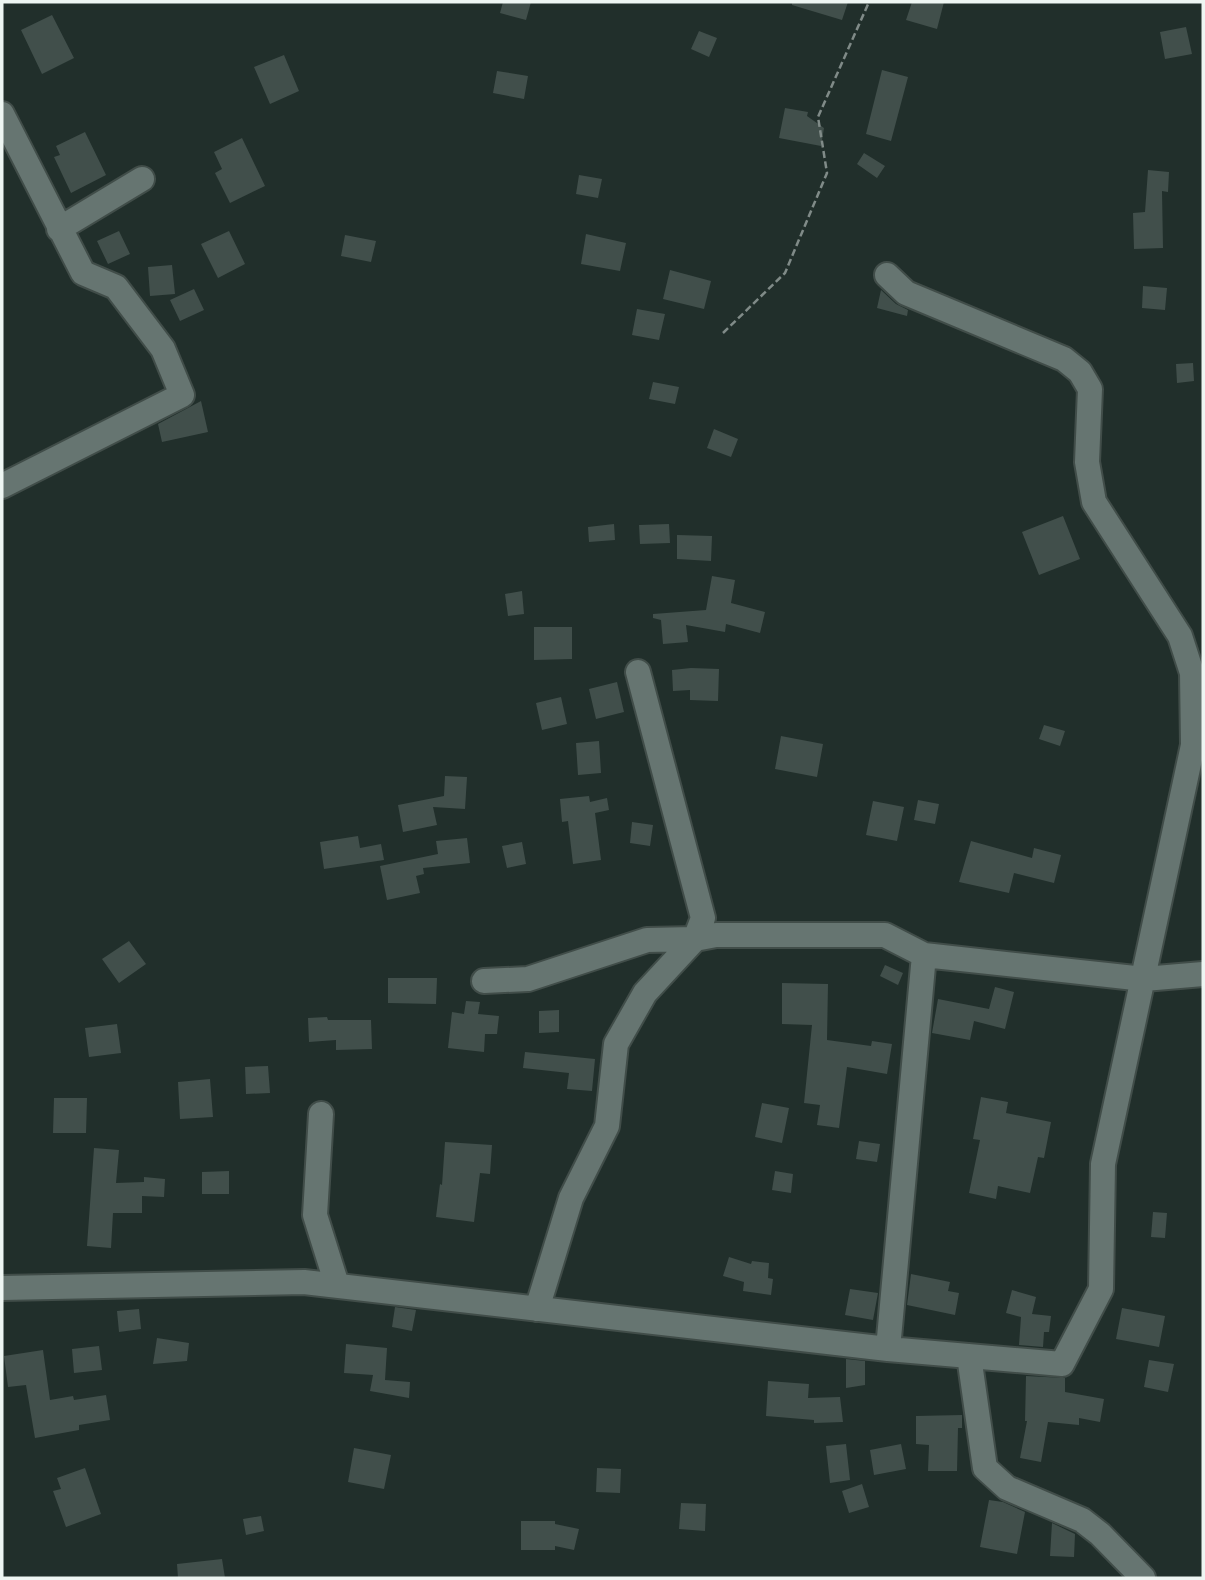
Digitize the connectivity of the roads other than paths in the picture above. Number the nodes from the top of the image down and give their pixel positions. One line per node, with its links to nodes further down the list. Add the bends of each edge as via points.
1 (2, 114): 3 (street)
2 (142, 179): 3 (street)
3 (59, 229): 5 (street, via 83,273 116,287 163,349 182,395)
4 (887, 275): 10 (street, via 906,293 1064,359 1080,372 1090,389 1087,462 1094,502 1180,636 1192,673 1194,745)
5 (2, 486)
6 (638, 671): 7 (street, via 702,918)
7 (695, 939): 8 (street, via 716,935 885,935); 11 (street, via 648,940 528,979); 15 (street, via 646,993 616,1044 607,1126 571,1198)
8 (924, 955): 10 (street); 16 (street)
9 (1203, 974): 10 (street)
10 (1144, 979): 17 (street, via 1103,1164 1101,1289 1062,1364)
11 (484, 981)
12 (321, 1114): 13 (street, via 315,1215)
13 (337, 1285): 14 (street); 15 (street)
14 (2, 1288)
15 (537, 1309): 16 (street)
16 (888, 1349): 17 (street)
17 (968, 1356): 18 (street, via 985,1468 1007,1488 1082,1520)
18 (1143, 1578)

